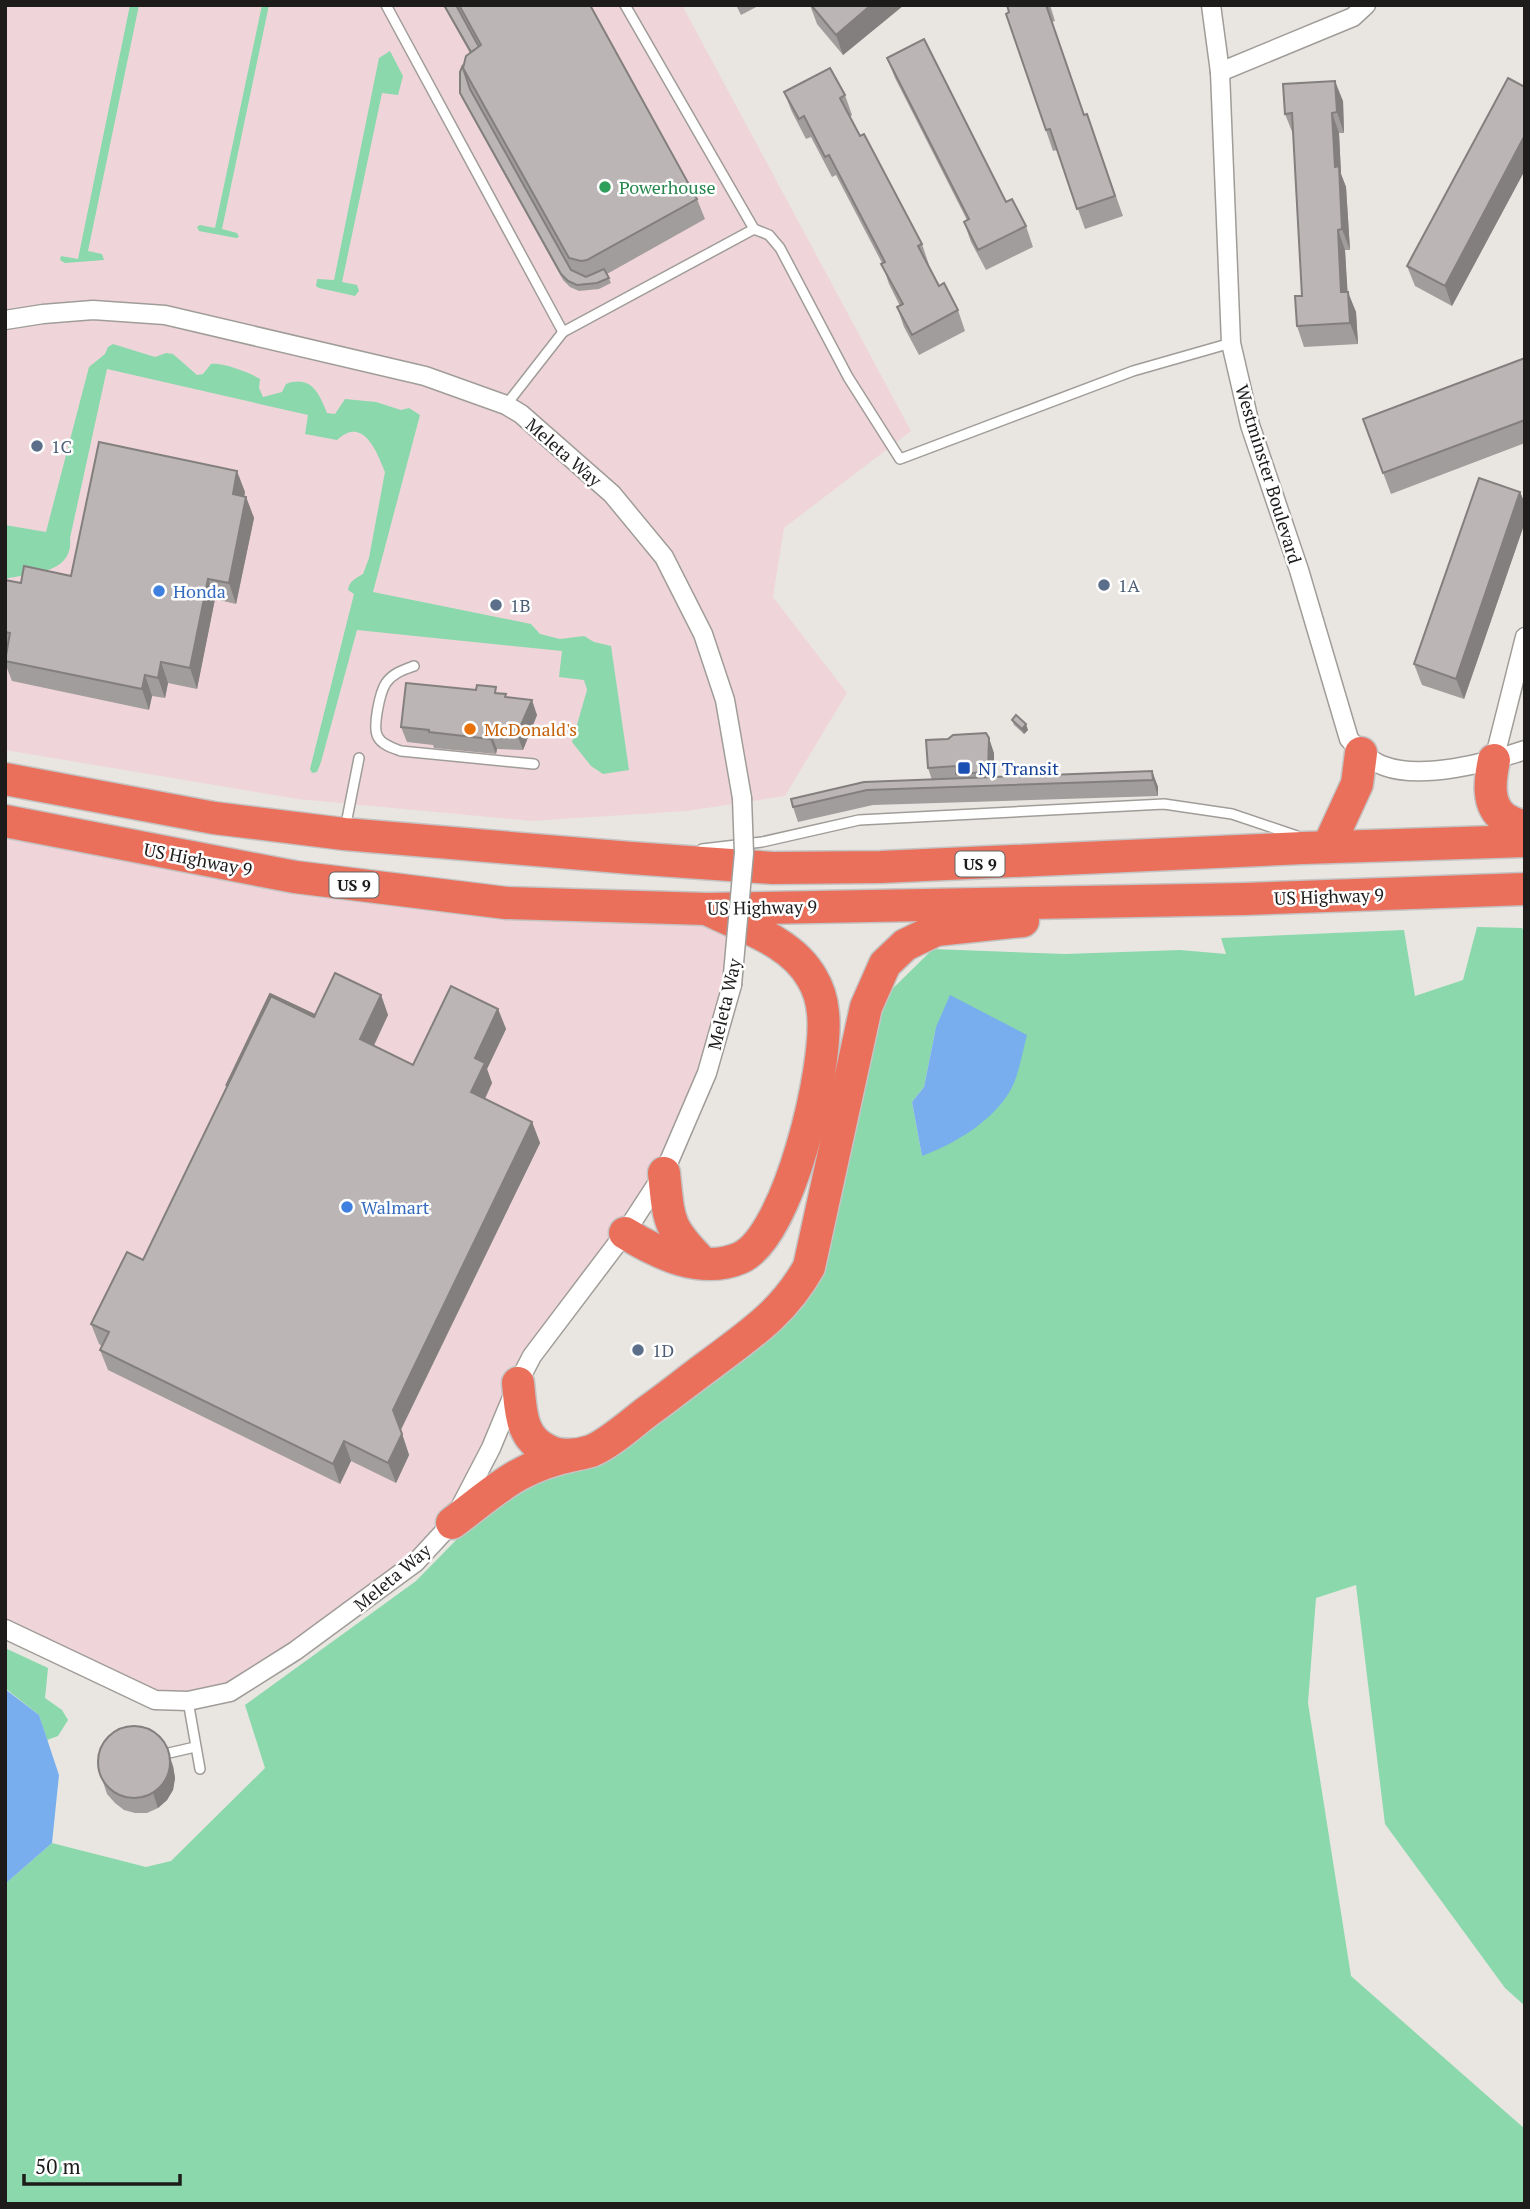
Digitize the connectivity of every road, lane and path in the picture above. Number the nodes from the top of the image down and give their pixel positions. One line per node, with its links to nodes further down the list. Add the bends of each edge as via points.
1 (386, 5): 8 (lane)
2 (625, 5): 6 (lane)
3 (1211, 5): 5 (street, Westminster Boulevard)
4 (1366, 5): 5 (street, via 1353,17)
5 (1220, 72): 9 (street, Westminster Boulevard)
6 (754, 229): 8 (lane); 9 (lane, via 769,235 780,248 848,377 900,459 1132,371)
7 (5, 320): 10 (street, Meleta Way, via 93,310 165,315 425,376)
8 (563, 332): 10 (lane)
9 (1231, 343): 16 (street, Westminster Boulevard, via 1250,425 1349,739)
10 (506, 405): 34 (street, Meleta Way, bridge, via 612,494 664,556 703,634 725,701 742,798 744,853 733,985 707,1073)
11 (1525, 637): 13 (street)
12 (414, 666): 19 (lane, via 397,672 385,684 375,724 378,738 401,751)
13 (1516, 669): 14 (street); 18 (street)
14 (1525, 691)
15 (1525, 750): 18 (street)
16 (1361, 753): 18 (street, via 1384,766 1438,771); 27 (highway, via 1357,784)
17 (359, 758): 24 (lane)
18 (1494, 760): 23 (highway, via 1494,804 1503,818)
19 (534, 764)
20 (5, 779): 24 (highway, US 9, via 214,818)
21 (5, 821): 25 (highway, US Highway 9 / US 9)
22 (5, 827): 25 (highway)
23 (1525, 827)
24 (344, 834): 30 (highway, US 9)
25 (98, 840): 33 (highway, US Highway 9 / US 9, via 295,877 506,903)
26 (1525, 841): 27 (highway, US 9)
27 (1328, 847): 28 (lane, via 1232,814 1164,804 859,820 762,842); 30 (highway, US 9, via 881,867 774,868)
28 (695, 850)
29 (682, 852): 30 (lane)
30 (631, 858)
31 (1525, 889): 32 (highway, US Highway 9 / US 9)
32 (1245, 899): 33 (highway, US Highway 9 / US 9); 38 (highway, via 936,930 905,945 886,964 866,1007 810,1267 796,1291 766,1323 663,1400 593,1450)
33 (707, 909): 36 (highway, via 786,949 799,962 818,992 824,1032 805,1135 772,1225 753,1251 741,1258 727,1263)
34 (664, 1173): 35 (street, Meleta Way); 36 (highway, via 672,1226)
35 (625, 1233): 36 (highway, via 664,1255); 37 (street, Meleta Way, via 532,1356)
36 (703, 1262)
37 (518, 1383): 38 (highway, via 524,1429 530,1438 550,1452); 39 (street, Meleta Way)
38 (575, 1455): 39 (highway, via 511,1477)
39 (452, 1524): 41 (street, Meleta Way, via 416,1562 295,1651 230,1692)
40 (5, 1629): 41 (street, Meleta Way, via 155,1700)
41 (188, 1701): 42 (lane)
42 (195, 1747): 43 (lane); 44 (lane)
43 (169, 1753)
44 (200, 1769)

